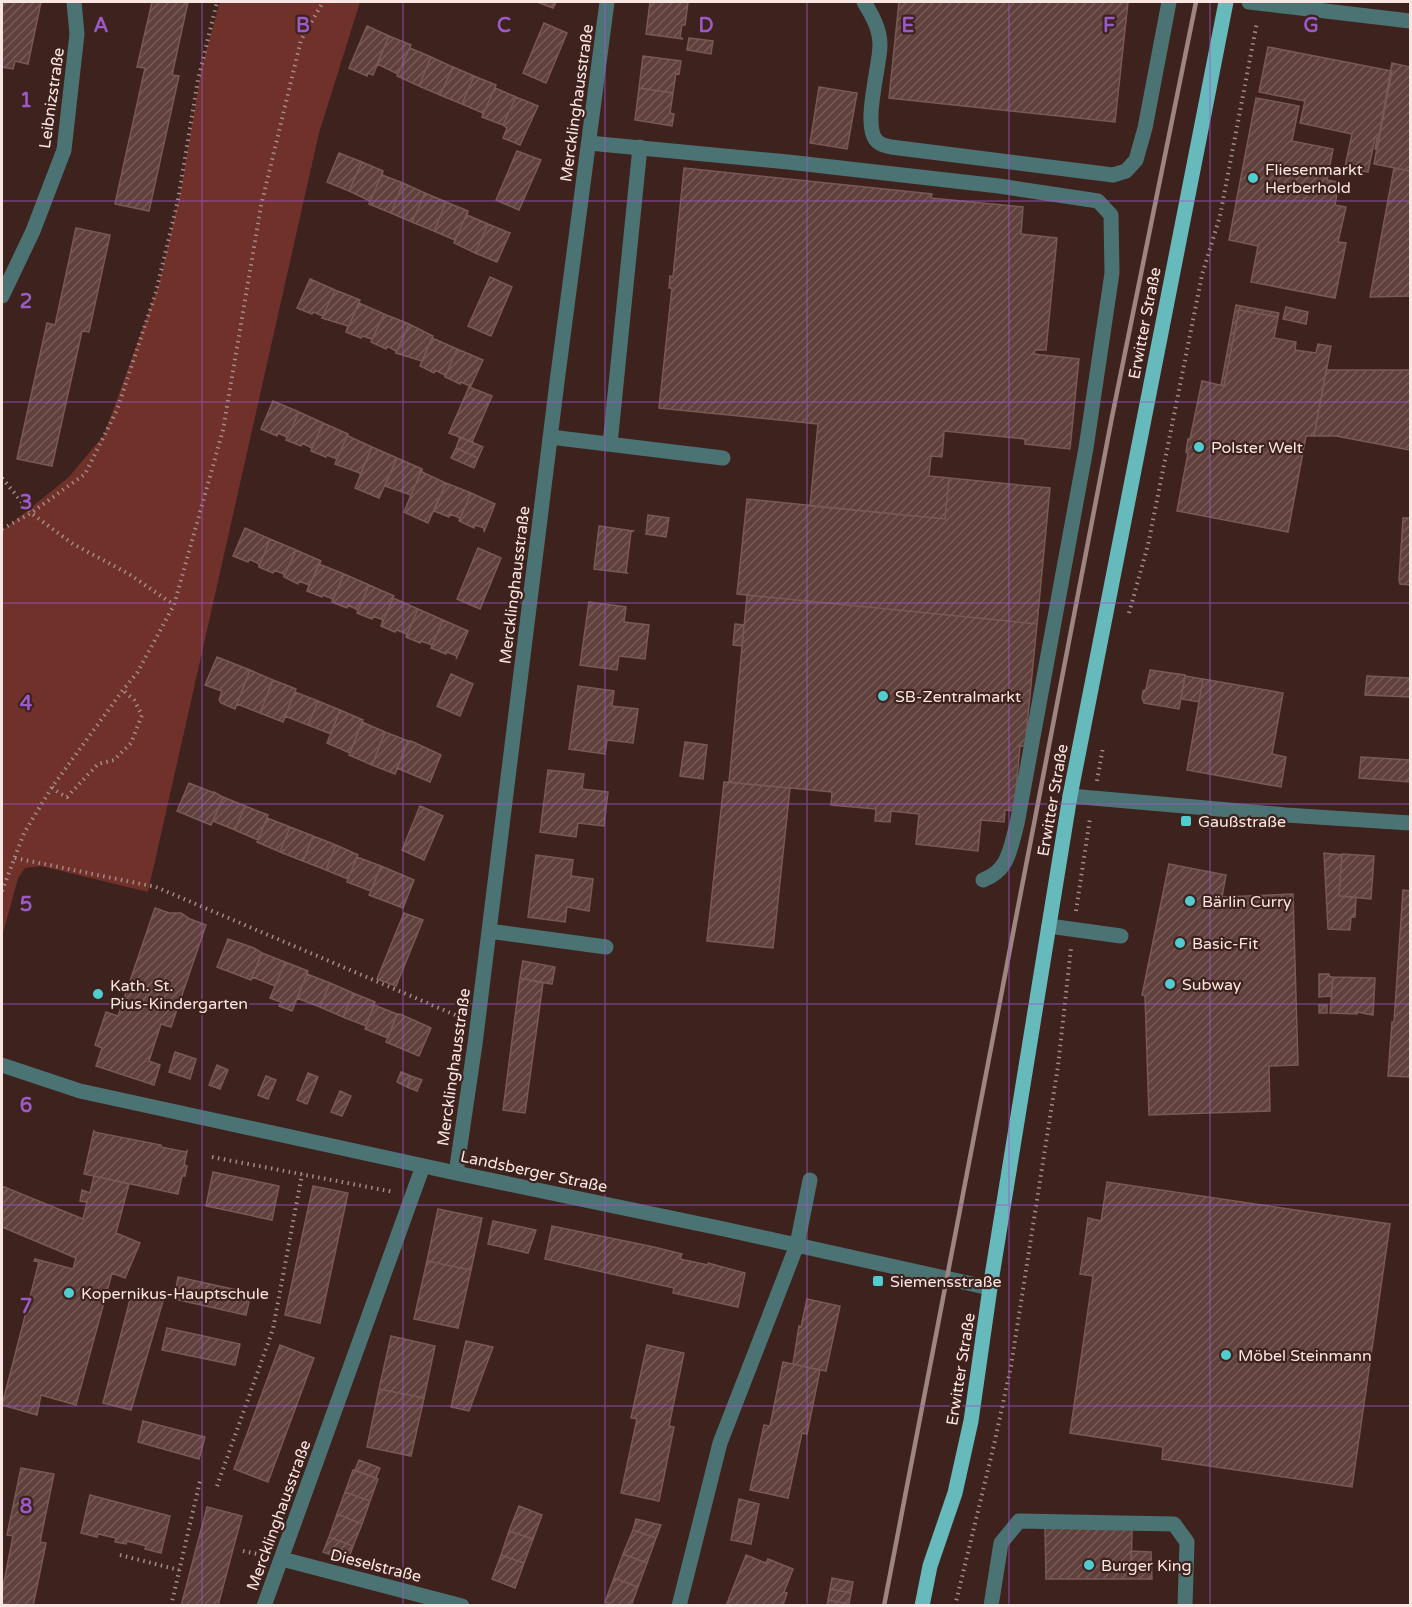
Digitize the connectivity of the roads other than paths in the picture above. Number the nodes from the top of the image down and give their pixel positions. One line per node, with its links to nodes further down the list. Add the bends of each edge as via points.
1 (74, 2): 10 (street, Leibnizstraße, via 78,34 64,150 33,231)
2 (608, 2): 8 (street, Mercklinghausstraße)
3 (864, 2): 4 (street, via 874,18 880,42 870,120 871,132 878,142 891,147 1113,175 1126,171 1136,160)
4 (1169, 2)
5 (1226, 2): 14 (main road, Erwitter Straße)
6 (1249, 2): 7 (street)
7 (1410, 21)
8 (589, 142): 9 (street); 11 (street, Mercklinghausstraße)
9 (640, 147): 12 (street); 16 (street, via 999,186 1098,201 1111,215 1112,273 1086,448 1017,824 1002,869)
10 (2, 296)
11 (550, 437): 12 (street); 18 (street, Mercklinghausstraße)
12 (610, 444): 13 (street)
13 (723, 458)
14 (1070, 796): 15 (street); 17 (main road, Erwitter Straße)
15 (1410, 823)
16 (983, 880)
17 (1049, 926): 19 (street); 26 (main road, Erwitter Straße)
18 (489, 932): 20 (street); 23 (street, Mercklinghausstraße)
19 (1121, 936)
20 (606, 947)
21 (2, 1065): 22 (street, Landsberger Straße, via 80,1090)
22 (423, 1166): 23 (street, Landsberger Straße); 27 (street, Mercklinghausstraße)
23 (456, 1173): 25 (street, Landsberger Straße)
24 (810, 1180): 25 (street)
25 (797, 1245): 26 (street, Landsberger Straße); 30 (street, via 720,1443)
26 (990, 1288): 31 (main road, Erwitter Straße, via 972,1421)
27 (282, 1559): 28 (street, Mercklinghausstraße); 29 (street, Dieselstraße)
28 (264, 1605)
29 (462, 1605)
30 (679, 1605)
31 (922, 1605)
32 (991, 1605): 33 (street, via 1001,1543 1019,1521 1174,1524 1187,1542)
33 (1185, 1605)

